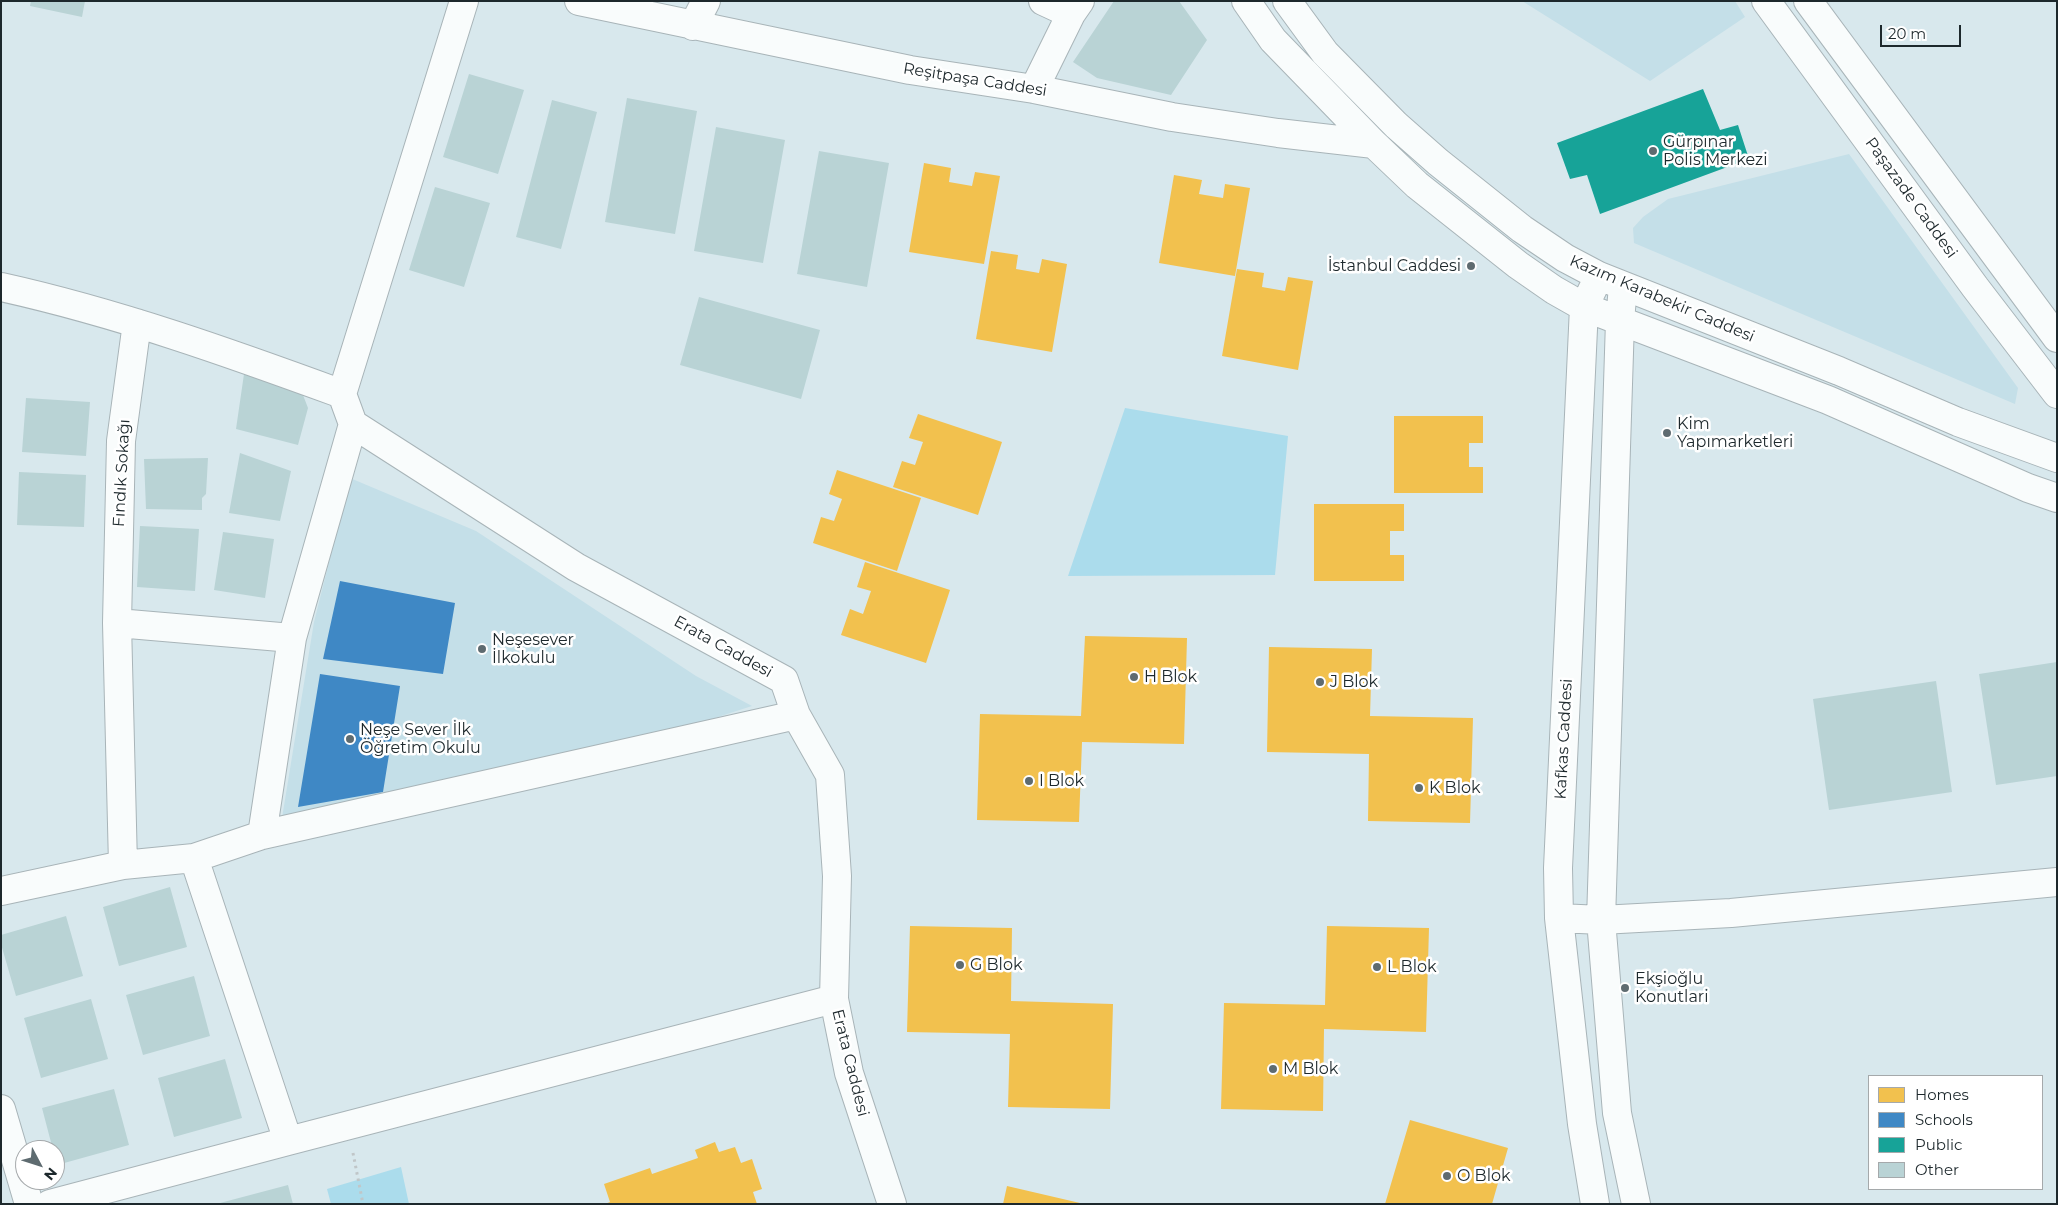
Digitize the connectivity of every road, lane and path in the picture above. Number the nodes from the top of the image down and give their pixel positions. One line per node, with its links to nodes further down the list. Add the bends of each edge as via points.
1 (464, 1): 21 (street)
2 (579, 1): 10 (street, Reşitpaşa Caddesi)
3 (706, 1): 10 (street)
4 (1043, 1): 9 (street)
5 (1246, 1): 13 (street, via 1273,40)
6 (1287, 1): 12 (street, Kazım Karabekir Caddesi, via 1325,53)
7 (1766, 1): 22 (street, Paşazade Caddesi)
8 (1808, 1): 20 (street)
9 (1075, 8): 11 (street)
10 (693, 26): 11 (street, Reşitpaşa Caddesi, via 910,70)
11 (1034, 88): 13 (street, Reşitpaşa Caddesi, via 1172,117)
12 (1396, 125): 13 (street); 14 (street, Kazım Karabekir Caddesi, via 1522,229 1564,258)
13 (1374, 144): 17 (street, via 1417,185 1518,265)
14 (1599, 276): 15 (street, Kazım Karabekir Caddesi); 17 (street, Kafkas Caddesi)
15 (1624, 286): 18 (street); 24 (street, Kazım Karabekir Caddesi, via 1958,422)
16 (1, 288): 19 (street)
17 (1584, 307): 18 (street); 34 (street, Kafkas Caddesi, via 1558,868)
18 (1620, 321): 25 (street, via 1828,400); 35 (street)
19 (137, 323): 21 (street); 26 (street, Fındık Sokağı, via 121,441)
20 (2057, 338)
21 (342, 394): 23 (street)
22 (2057, 394)
23 (353, 424): 27 (street); 28 (street, Erata Caddesi, via 576,567 784,680)
24 (2057, 458)
25 (2057, 498)
26 (117, 623): 27 (street); 31 (street, Fındık Sokağı)
27 (292, 638): 29 (street)
28 (796, 715): 29 (street); 36 (street, Erata Caddesi, via 830,775 837,876)
29 (262, 835): 30 (street)
30 (194, 858): 31 (street); 39 (street)
31 (123, 865): 33 (street)
32 (2057, 882): 35 (street, via 1731,913)
33 (1, 891)
34 (1559, 918): 35 (street); 44 (street, Kafkas Caddesi, via 1582,1124)
35 (1601, 920): 45 (street, via 1617,1113)
36 (834, 999): 38 (street); 43 (street, Erata Caddesi, via 849,1072)
37 (1, 1109): 40 (street)
38 (348, 1125): 39 (street); 42 (path)
39 (288, 1141): 41 (street)
40 (29, 1204)
41 (50, 1204)
42 (363, 1204)
43 (892, 1204)
44 (1595, 1204)
45 (1636, 1204)

